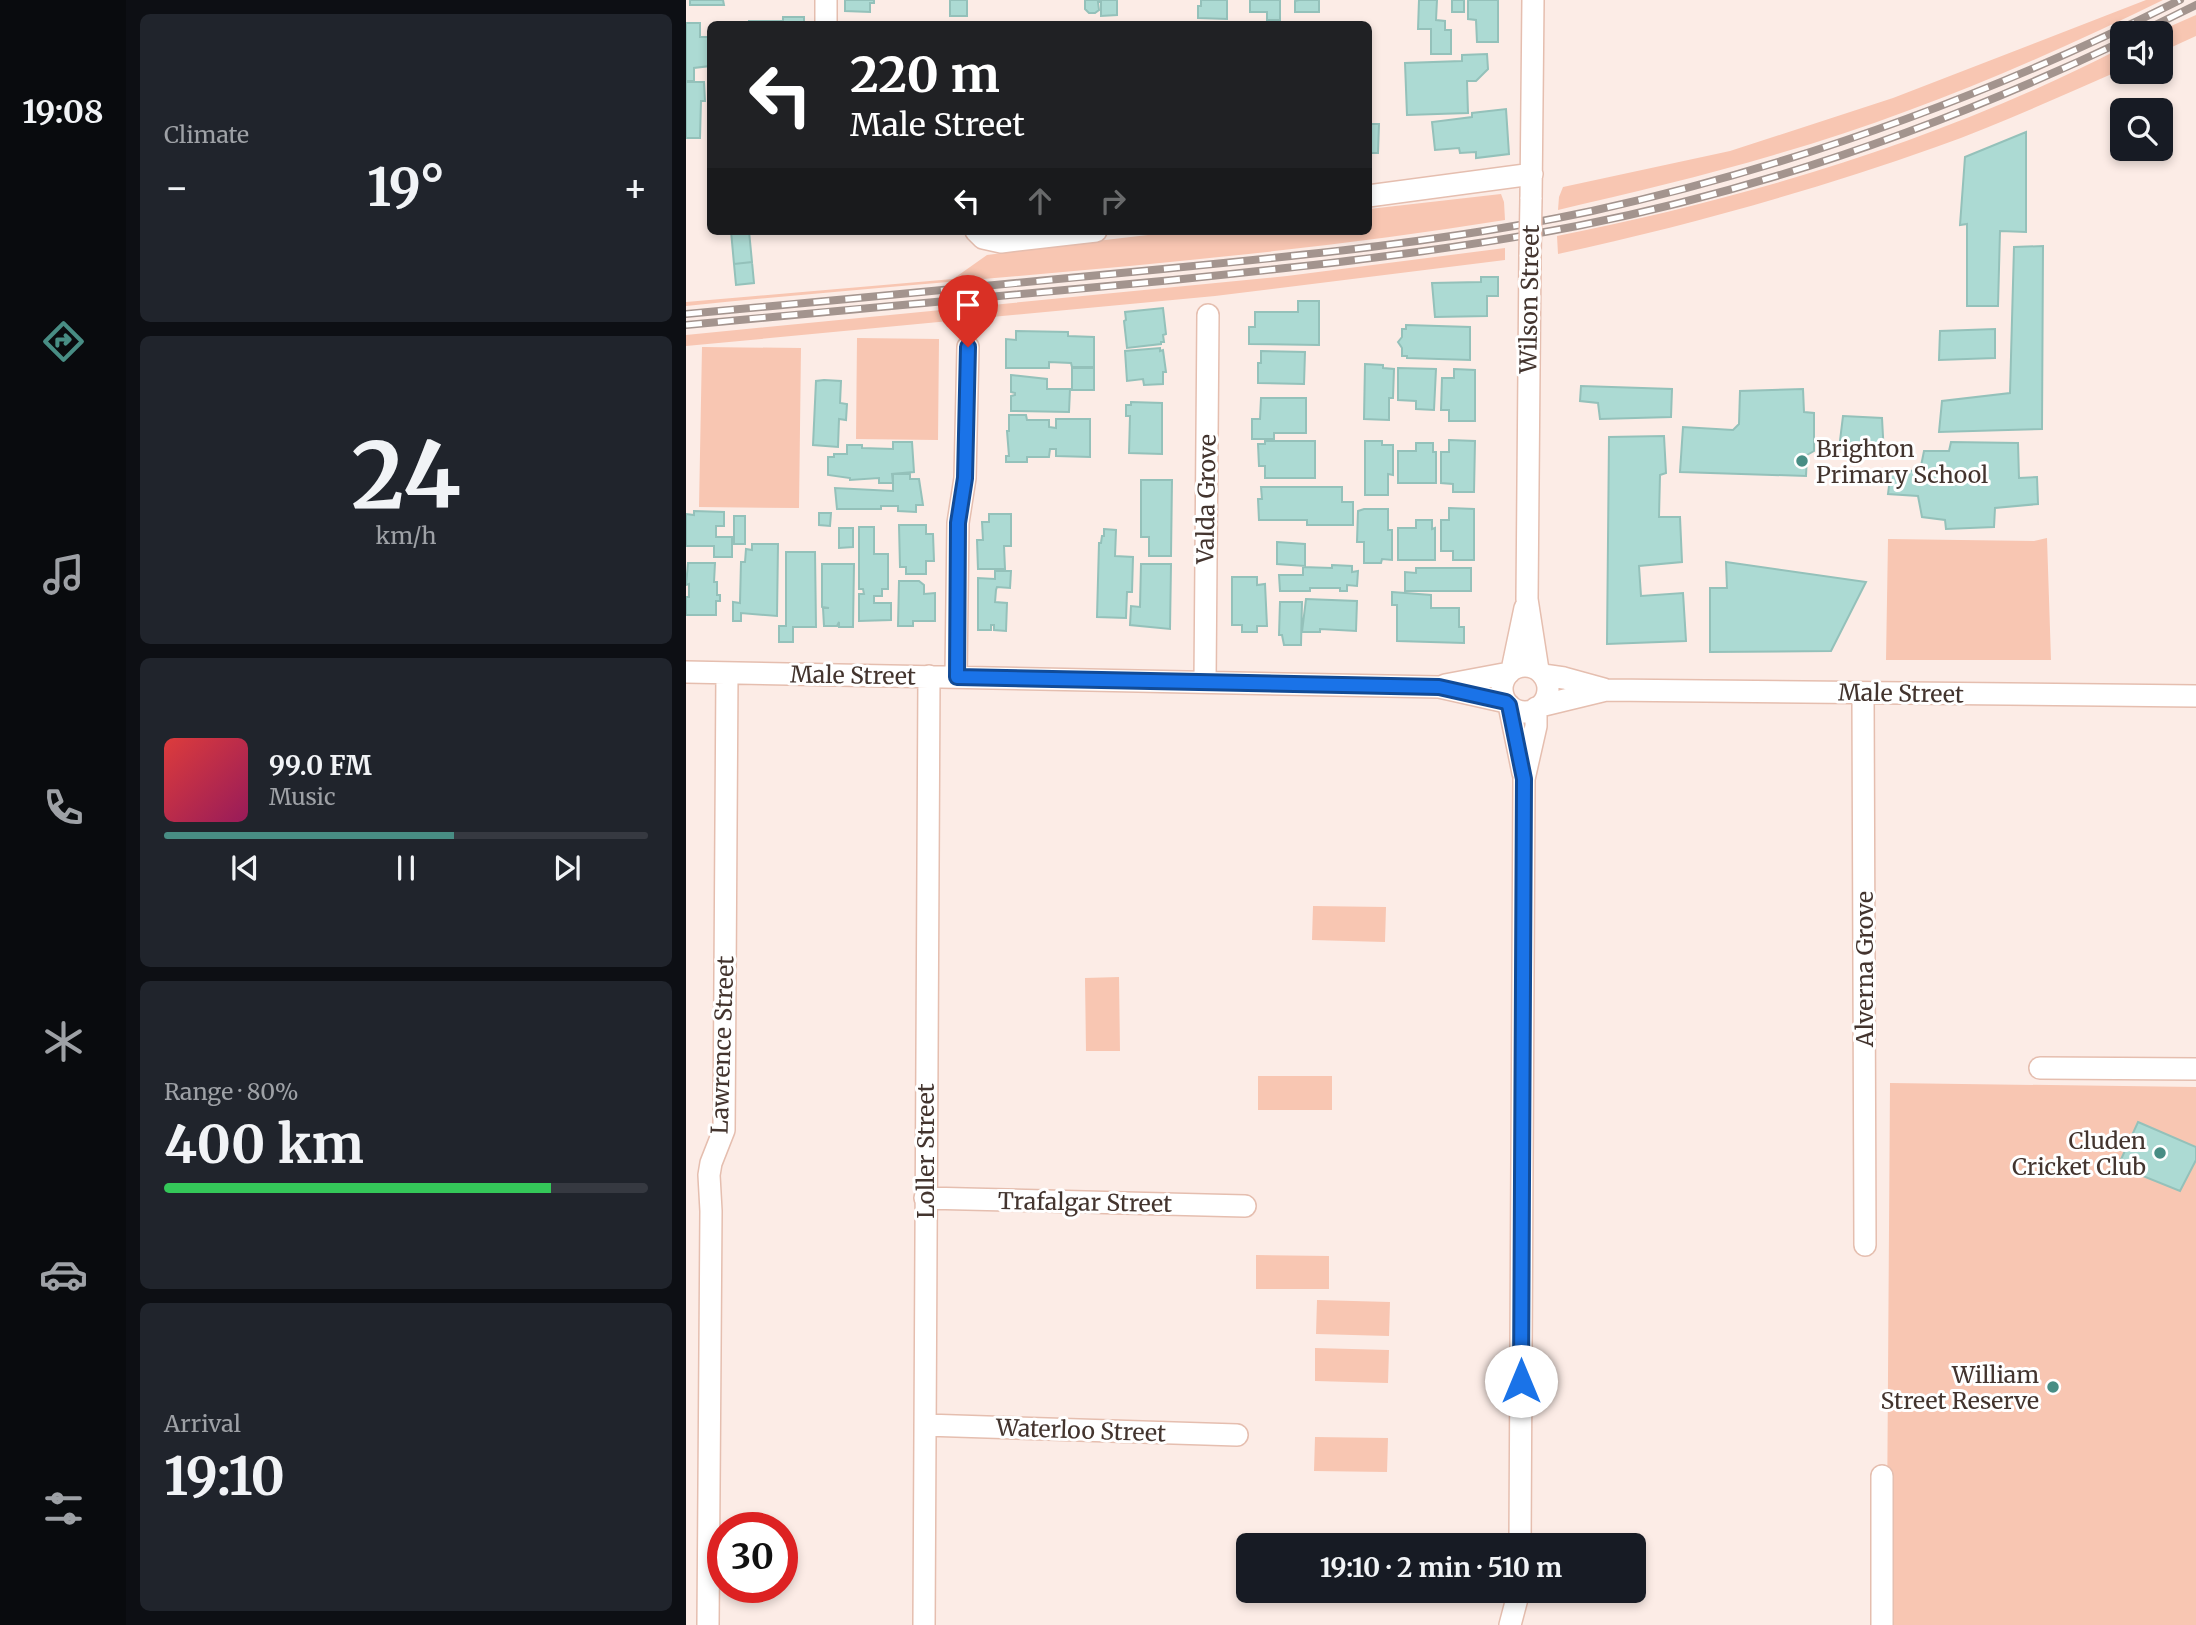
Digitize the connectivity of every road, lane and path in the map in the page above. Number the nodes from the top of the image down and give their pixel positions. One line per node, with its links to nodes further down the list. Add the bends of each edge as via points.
1 (826, 0): 3 (street)
2 (1533, 0): 4 (street, Wilson Street)
3 (826, 21)
4 (1532, 174): 5 (street); 10 (street, Wilson Street, bridge)
5 (1372, 195)
6 (980, 235): 7 (street, via 1000,242)
7 (1061, 235)
8 (1208, 315): 17 (street, Valda Grove)
9 (968, 347): 16 (street, via 965,478 958,523)
10 (1527, 599): 11 (street, Wilson Street); 14 (street, Wilson Street)
11 (1510, 671): 14 (street, via 1525,666); 18 (street, Male Street); 22 (street, via 1502,687)
12 (686, 672): 13 (street, Male Street)
13 (727, 673): 15 (street, Male Street); 36 (street, Lawrence Street, via 723,1130 709,1175)
14 (1540, 673): 19 (street, Male Street); 23 (street, via 1547,694)
15 (929, 676): 16 (street, Male Street); 27 (street, Loller Street)
16 (957, 677): 17 (street, Male Street)
17 (1205, 682): 18 (street, Male Street)
18 (1439, 687): 22 (street, Male Street)
19 (1606, 690): 20 (street, Male Street); 23 (street, Male Street)
20 (1863, 693): 21 (street, Male Street); 29 (street, Alverna Grove)
21 (2196, 696)
22 (1508, 703): 23 (street, via 1522,711); 24 (street)
23 (1538, 707): 24 (street)
24 (1524, 779): 33 (street)
25 (2040, 1069): 26 (street)
26 (2196, 1069)
27 (925, 1198): 28 (street, Trafalgar Street); 30 (street, Loller Street)
28 (1245, 1206)
29 (1865, 1245)
30 (925, 1426): 31 (street, Waterloo Street); 37 (street, Loller Street)
31 (1237, 1435)
32 (1882, 1476): 40 (street)
33 (1520, 1533)
34 (1516, 1603): 38 (street)
35 (1523, 1603): 39 (street)
36 (708, 1625)
37 (925, 1625)
38 (1510, 1625)
39 (1528, 1625)
40 (1882, 1625)

